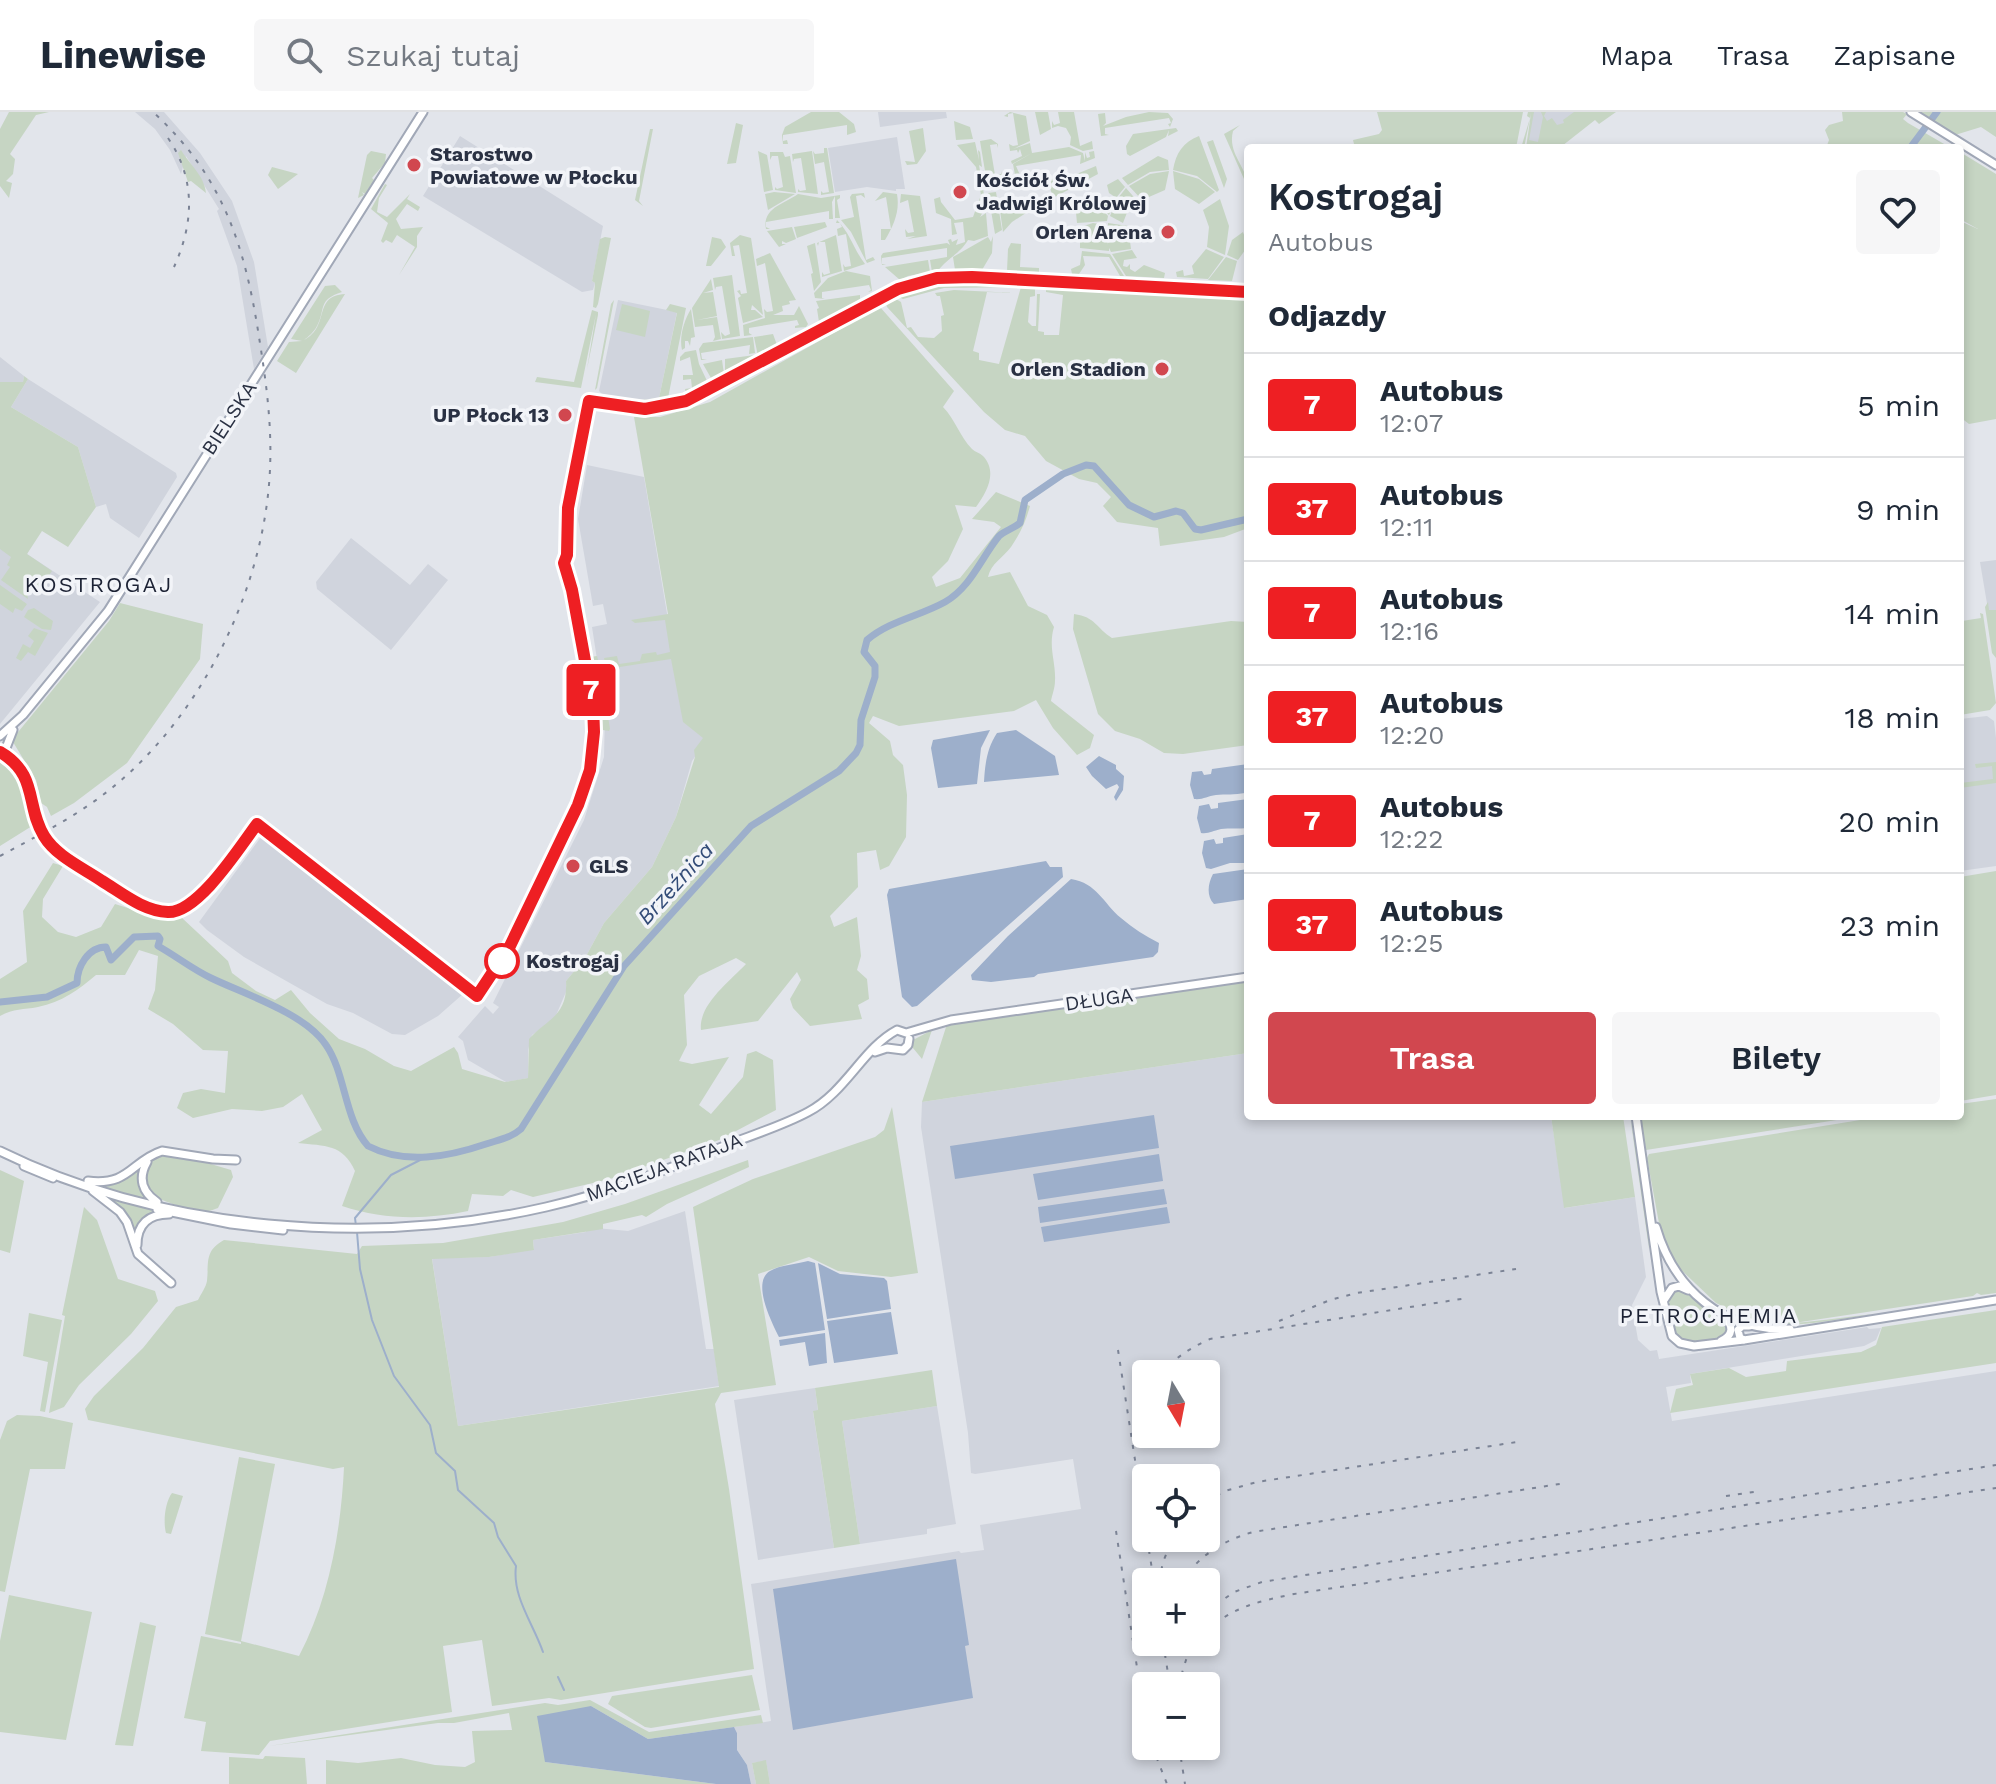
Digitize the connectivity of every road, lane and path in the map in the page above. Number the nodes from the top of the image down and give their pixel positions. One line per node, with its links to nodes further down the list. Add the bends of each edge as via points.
1 (423, 112): 6 (main road, BIELSKA, via 108,611)
2 (1911, 112): 3 (main road)
3 (1963, 144)
4 (1964, 145): 5 (main road)
5 (1996, 165)
6 (2, 738): 7 (main road, BIELSKA, via 6,748)
7 (0, 752)
8 (1244, 978): 10 (main road, DŁUGA, via 951,1020)
9 (889, 1036): 10 (main road, via 897,1030); 11 (main road); 12 (main road, MACIEJA RATAJA)
10 (908, 1036): 11 (main road, via 903,1050)
11 (892, 1048): 12 (main road)
12 (868, 1056): 24 (main road, MACIEJA RATAJA, via 841,1088 807,1113 650,1176 523,1212 468,1221 339,1228)
13 (1637, 1120): 22 (main road)
14 (0, 1153): 19 (main road, MACIEJA RATAJA); 20 (main road, MACIEJA RATAJA)
15 (154, 1154): 16 (main road, via 176,1151); 19 (main road, via 129,1174 108,1182); 21 (main road, via 143,1170 143,1186 154,1201)
16 (213, 1159): 17 (main road); 18 (main road)
17 (236, 1160)
18 (234, 1169)
19 (47, 1170): 21 (main road, MACIEJA RATAJA)
20 (93, 1191): 23 (main road, MACIEJA RATAJA); 25 (main road, via 124,1217)
21 (173, 1208): 24 (main road, MACIEJA RATAJA)
22 (1652, 1213): 29 (main road, via 1667,1259); 31 (main road)
23 (181, 1215): 24 (main road, MACIEJA RATAJA); 25 (main road, via 144,1222 137,1232)
24 (195, 1215)
25 (137, 1251): 26 (main road)
26 (155, 1269): 27 (main road); 28 (main road)
27 (177, 1274)
28 (171, 1283)
29 (1693, 1293): 31 (main road, via 1676,1286); 32 (main road)
30 (1996, 1300): 33 (main road)
31 (1664, 1303): 36 (main road, via 1676,1340 1694,1346)
32 (1716, 1310): 34 (main road); 36 (main road, via 1732,1331)
33 (1835, 1325): 34 (main road); 35 (main road)
34 (1755, 1326): 35 (main road, via 1739,1328)
35 (1744, 1340): 36 (main road)
36 (1716, 1343)

